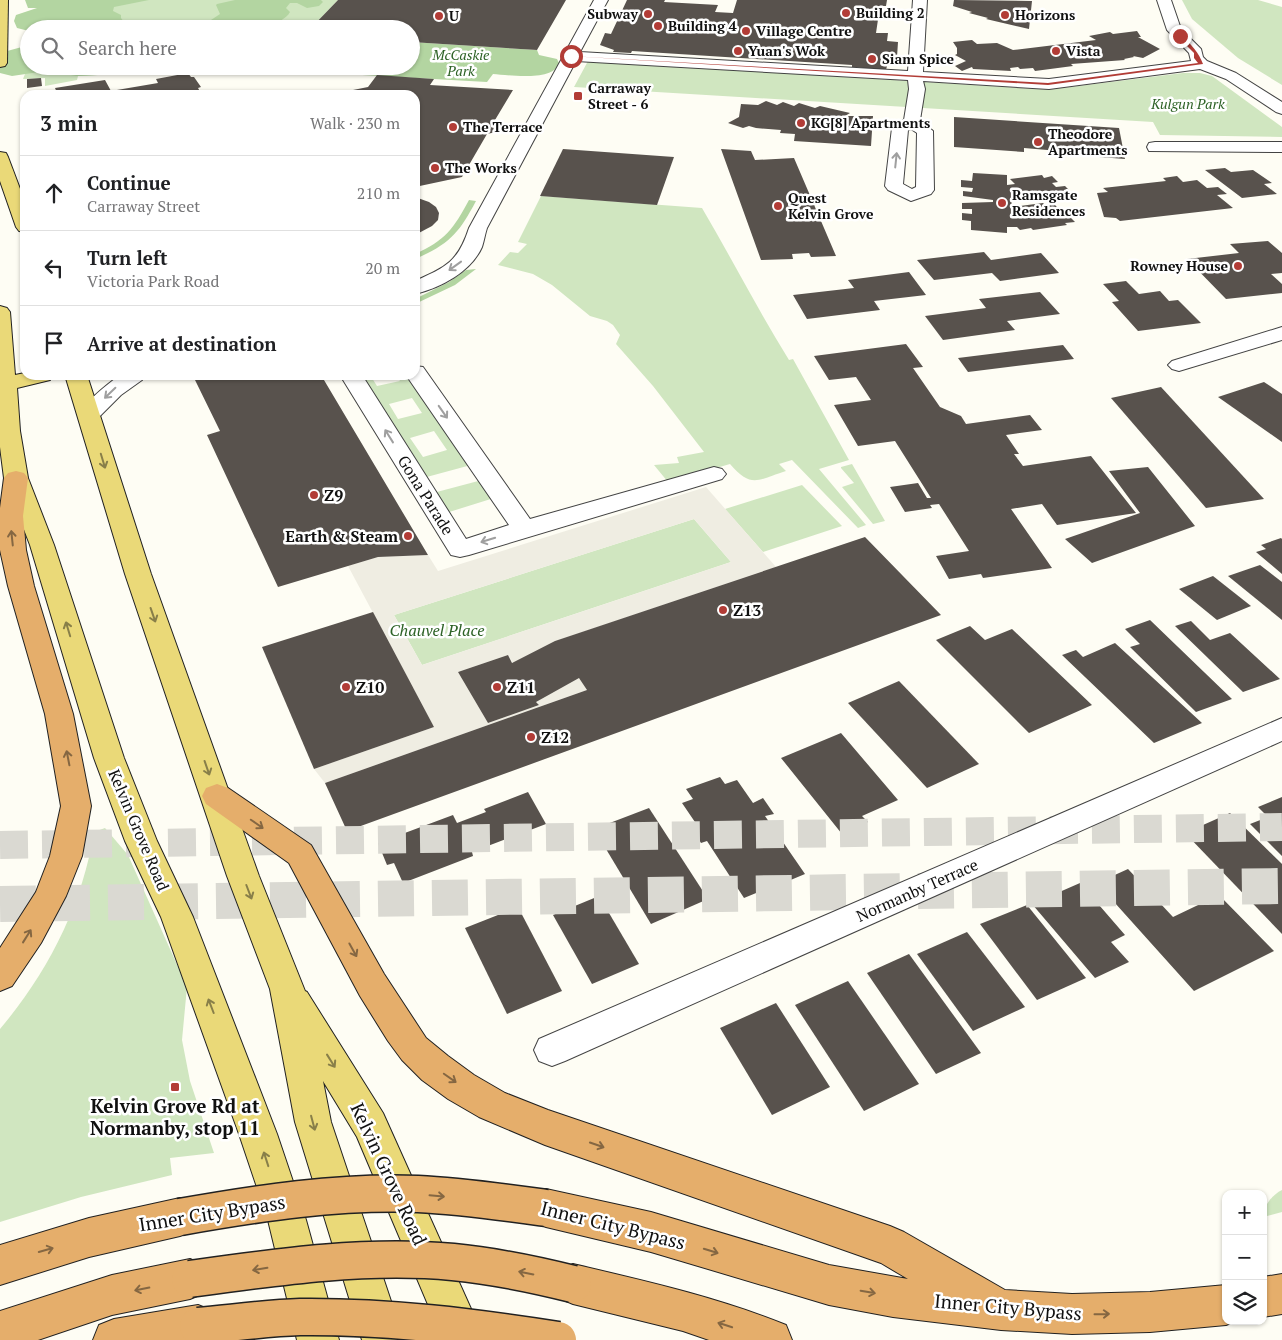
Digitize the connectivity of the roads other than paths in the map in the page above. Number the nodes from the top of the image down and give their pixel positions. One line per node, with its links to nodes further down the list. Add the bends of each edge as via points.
1 (1, 0): 6 (main road)
2 (601, 0): 5 (street)
3 (920, 0): 8 (street)
4 (1164, 0): 7 (street, via 1174,30 1196,52 1196,58)
5 (571, 56): 8 (street); 15 (street)
6 (0, 63)
7 (1202, 64): 8 (street, via 1048,84); 9 (street, via 1231,76)
8 (915, 77): 10 (street, via 917,89)
9 (1282, 109)
10 (912, 122): 10 (street, one-way to 10, via 925,131 925,190 910,203 894,186 900,128)
11 (1282, 147): 13 (street, via 1152,141)
12 (0, 157): 14 (main road)
13 (1164, 162)
14 (20, 213)
15 (478, 228): 16 (street); 17 (street, one-way to 17, via 472,248 463,261)
16 (431, 261)
17 (420, 286)
18 (0, 312): 25 (main road, Kelvin Grove Road)
19 (1282, 333): 20 (street)
20 (1179, 365)
21 (420, 379): 29 (street, one-way to 29)
22 (78, 380): 26 (main road, Kelvin Grove Road)
23 (127, 380): 26 (street, one-way to 26)
24 (354, 380): 29 (street, Gona Parade, one-way to 24, via 460,549)
25 (10, 382): 28 (main road, Kelvin Grove Road)
26 (89, 414): 32 (main road, Kelvin Grove Road, one-way to 32, via 138,574)
27 (714, 474): 29 (street)
28 (16, 478): 30 (highway, one-way to 28); 43 (main road, Kelvin Grove Road, one-way to 28, via 287,1220 258,1134 177,917 109,758 42,545)
29 (524, 529)
30 (10, 579): 33 (highway, one-way to 30, via 50,896 66,856 76,806 59,714)
31 (1282, 729): 35 (street, Normanby Terrace)
32 (216, 796): 34 (main road, Kelvin Grove Road, one-way to 34); 40 (highway, one-way to 40, via 300,854 400,1030 414,1049 461,1087 492,1105 545,1127 890,1246)
33 (0, 976)
34 (287, 989): 44 (main road, Kelvin Grove Road, one-way to 44, via 313,1122); 45 (main road, Kelvin Grove Road, one-way to 45, via 370,1125)
35 (552, 1050)
36 (0, 1265): 40 (highway, Inner City Bypass, one-way to 40, bridge, via 116,1229 180,1216 359,1194 418,1194 546,1208 651,1232 829,1285 893,1297)
37 (1282, 1294): 38 (highway)
38 (1267, 1296)
39 (1222, 1305): 40 (highway, Inner City Bypass, one-way to 39, via 1072,1314)
40 (1001, 1310)
41 (0, 1332): 47 (highway, one-way to 41, bridge, via 683,1311 531,1274 486,1266 415,1260 273,1267 190,1279 112,1295)
42 (114, 1340): 46 (highway, bridge, via 198,1326 299,1317 400,1319 481,1327)
43 (318, 1340)
44 (383, 1340)
45 (464, 1340)
46 (558, 1340)
47 (771, 1340)

